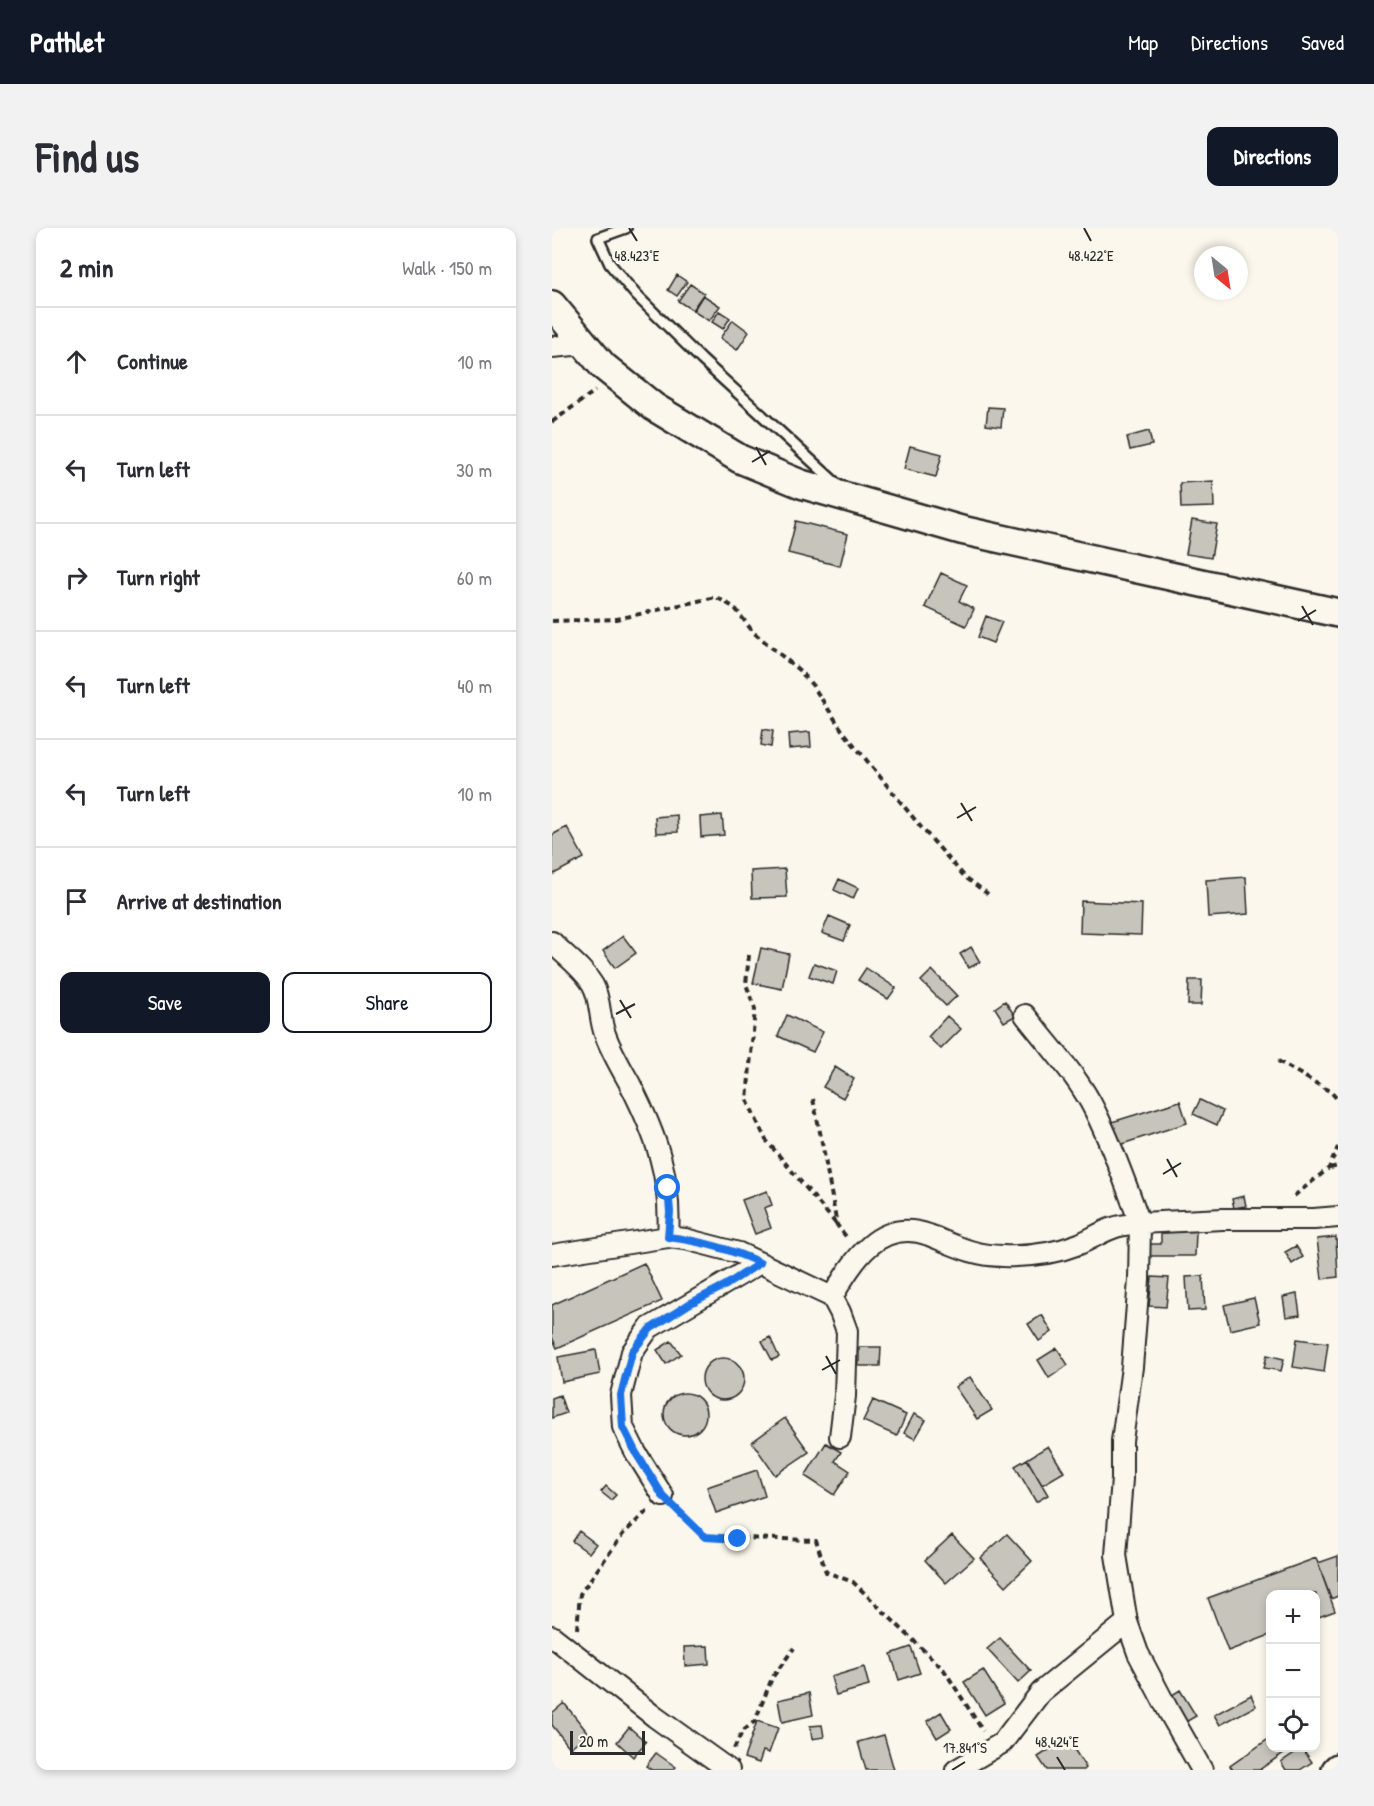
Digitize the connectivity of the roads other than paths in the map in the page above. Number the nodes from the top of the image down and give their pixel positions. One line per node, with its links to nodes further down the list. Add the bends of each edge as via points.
1 (626, 228): 5 (lane, via 598,238 610,264 636,295)
2 (552, 305): 3 (main road)
3 (585, 344): 4 (street); 5 (main road, via 603,366 654,407 740,459 801,484)
4 (552, 346)
5 (854, 499): 6 (main road, via 961,530)
6 (1338, 613)
7 (552, 942): 11 (street, via 593,986 604,1034 657,1143 668,1188)
8 (1025, 1015): 10 (street, via 1095,1111)
9 (1338, 1217): 10 (street)
10 (1140, 1222): 14 (street, via 1041,1254 1002,1256 967,1251 926,1234 901,1231 877,1240 860,1254); 17 (street, via 1139,1280 1122,1441 1116,1555)
11 (668, 1237): 12 (street); 13 (street, via 739,1253)
12 (552, 1255)
13 (760, 1263): 14 (street); 16 (street, via 650,1329 632,1352 621,1395 623,1427)
14 (831, 1297): 15 (street, via 847,1331 846,1396)
15 (840, 1437)
16 (663, 1496)
17 (1127, 1622): 20 (street, via 1041,1692 1002,1743); 21 (street, via 1138,1653)
18 (552, 1636): 19 (street)
19 (728, 1769)
20 (957, 1770)
21 (1202, 1770)

